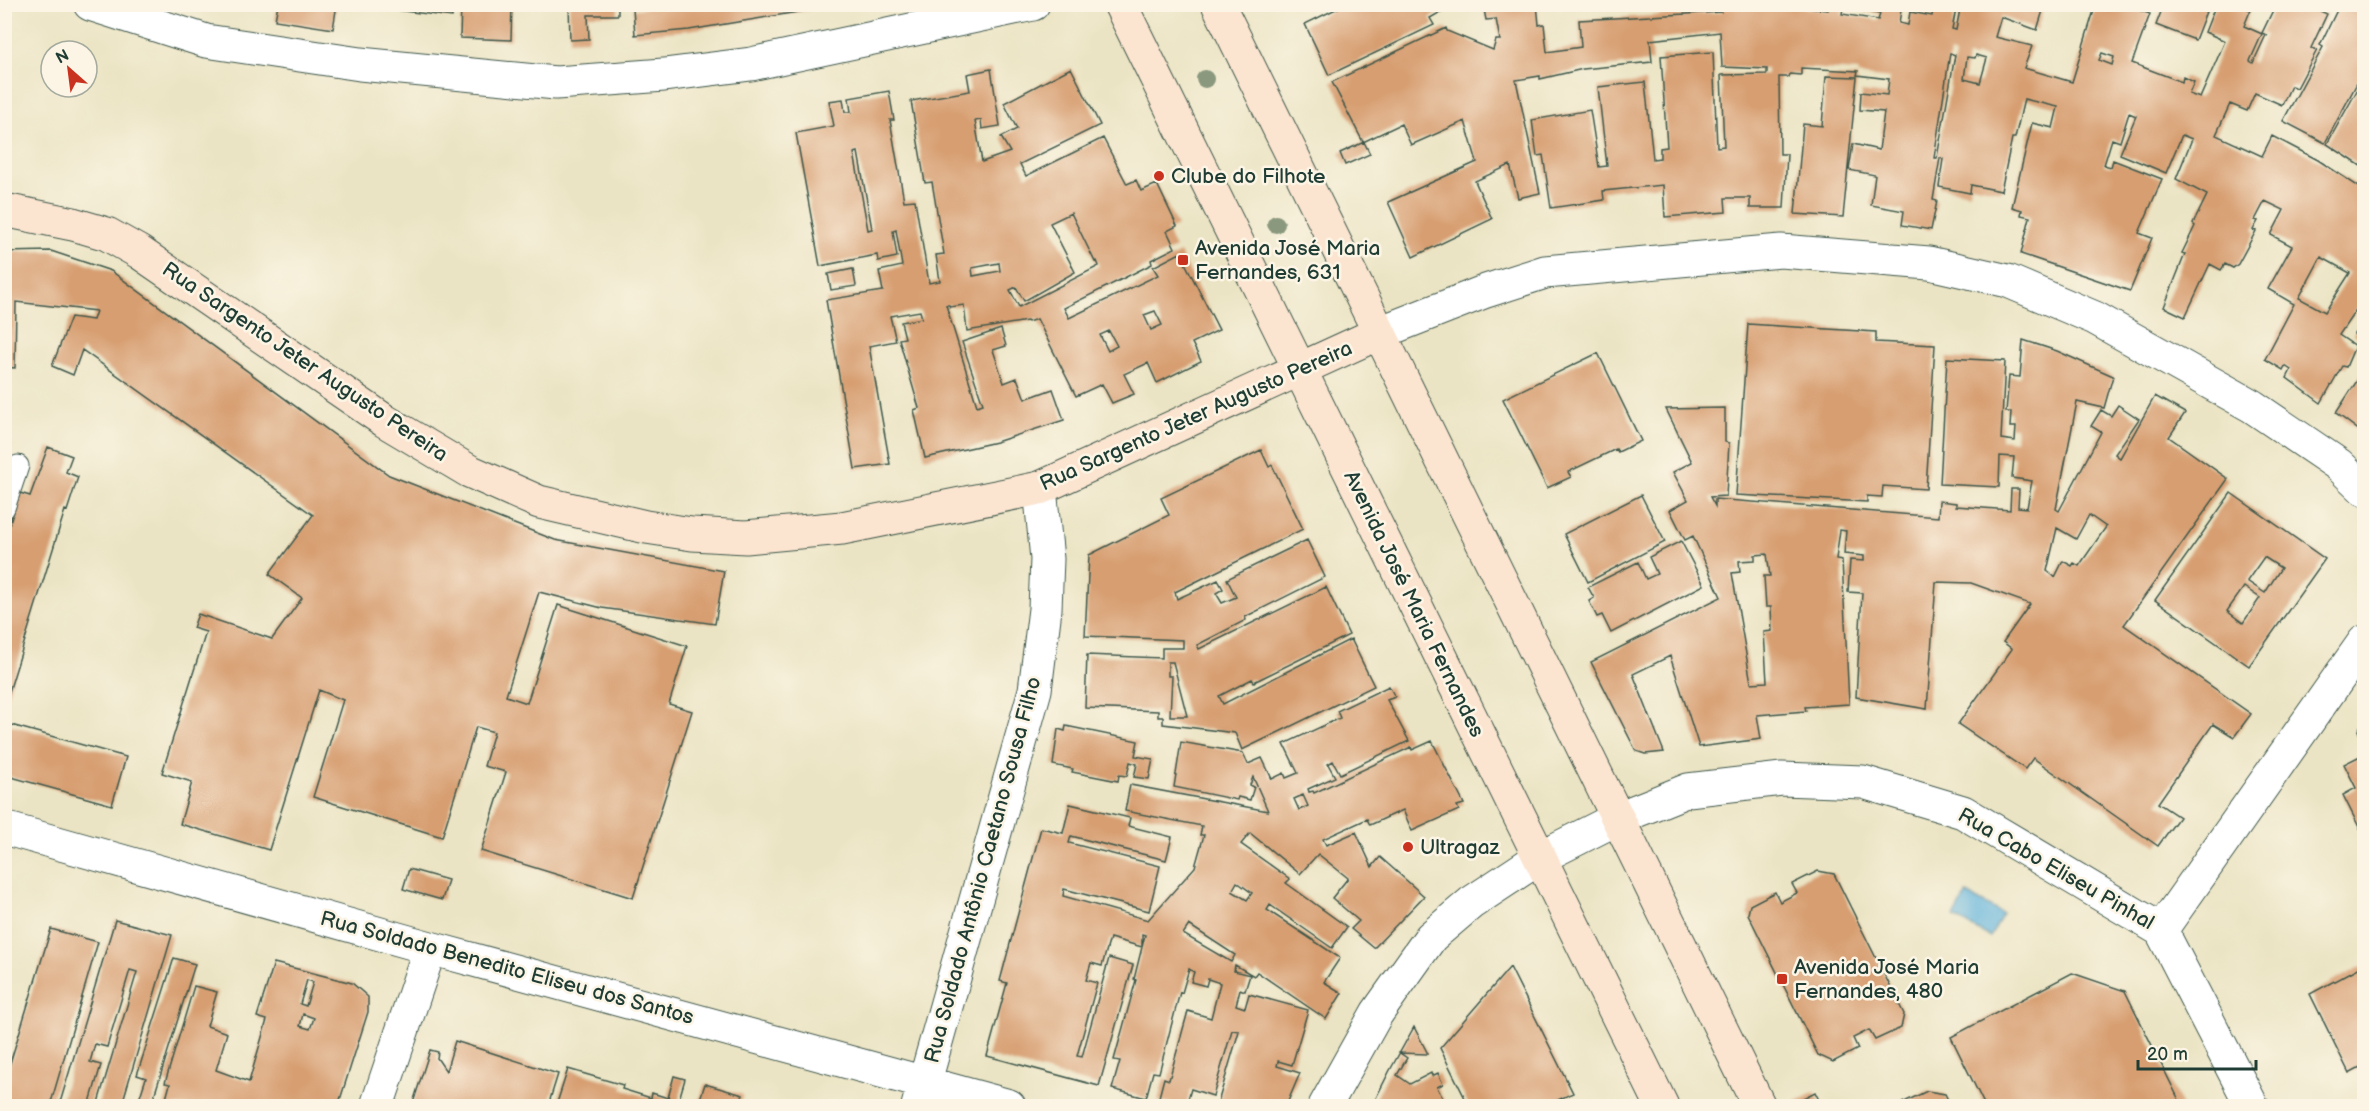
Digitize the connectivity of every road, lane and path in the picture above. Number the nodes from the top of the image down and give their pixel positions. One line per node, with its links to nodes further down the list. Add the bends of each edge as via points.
1 (90, 4): 2 (street, via 206,41 360,64 555,83 751,64)
2 (1033, 4)
3 (1120, 4): 7 (main road, Avenida José Maria Fernandes)
4 (1218, 4): 6 (main road)
5 (4, 210): 9 (main road, Rua Sargento Jeter Augusto Pereira, via 107,234 131,247 385,421 469,471 539,502 669,531 746,537 842,528)
6 (1379, 333): 7 (main road, Rua Sargento Jeter Augusto Pereira); 10 (street, Rua Sargento Jeter Augusto Pereira, via 1545,272 1781,251 1929,263 2008,280 2095,318 2252,406 2339,465); 13 (main road)
7 (1299, 369): 9 (main road, Rua Sargento Jeter Augusto Pereira); 15 (main road, Avenida José Maria Fernandes)
8 (18, 466): 11 (lane)
9 (1040, 488): 18 (street, Rua Soldado Antônio Caetano Sousa Filho, via 1047,559 1035,690)
10 (2364, 489)
11 (4, 508)
12 (2364, 642): 16 (street)
13 (1618, 818): 15 (street, Rua Cabo Eliseu Pinhal); 16 (street, Rua Cabo Eliseu Pinhal, via 1688,790 1782,779 1863,782 1963,812); 23 (main road)
14 (4, 828): 17 (street, Rua Soldado Benedito Eliseu dos Santos)
15 (1539, 858): 21 (street, Rua Cabo Eliseu Pinhal, via 1471,903 1431,937 1377,1012); 22 (main road, Avenida José Maria Fernandes)
16 (2161, 930): 24 (street, Rua Cabo Eliseu Pinhal)
17 (430, 948): 18 (street, Rua Soldado Benedito Eliseu dos Santos); 19 (street)
18 (921, 1094): 20 (street, Rua Soldado Benedito Eliseu dos Santos)
19 (377, 1107)
20 (1009, 1107)
21 (1324, 1107)
22 (1662, 1107)
23 (1759, 1107)
24 (2252, 1107)

